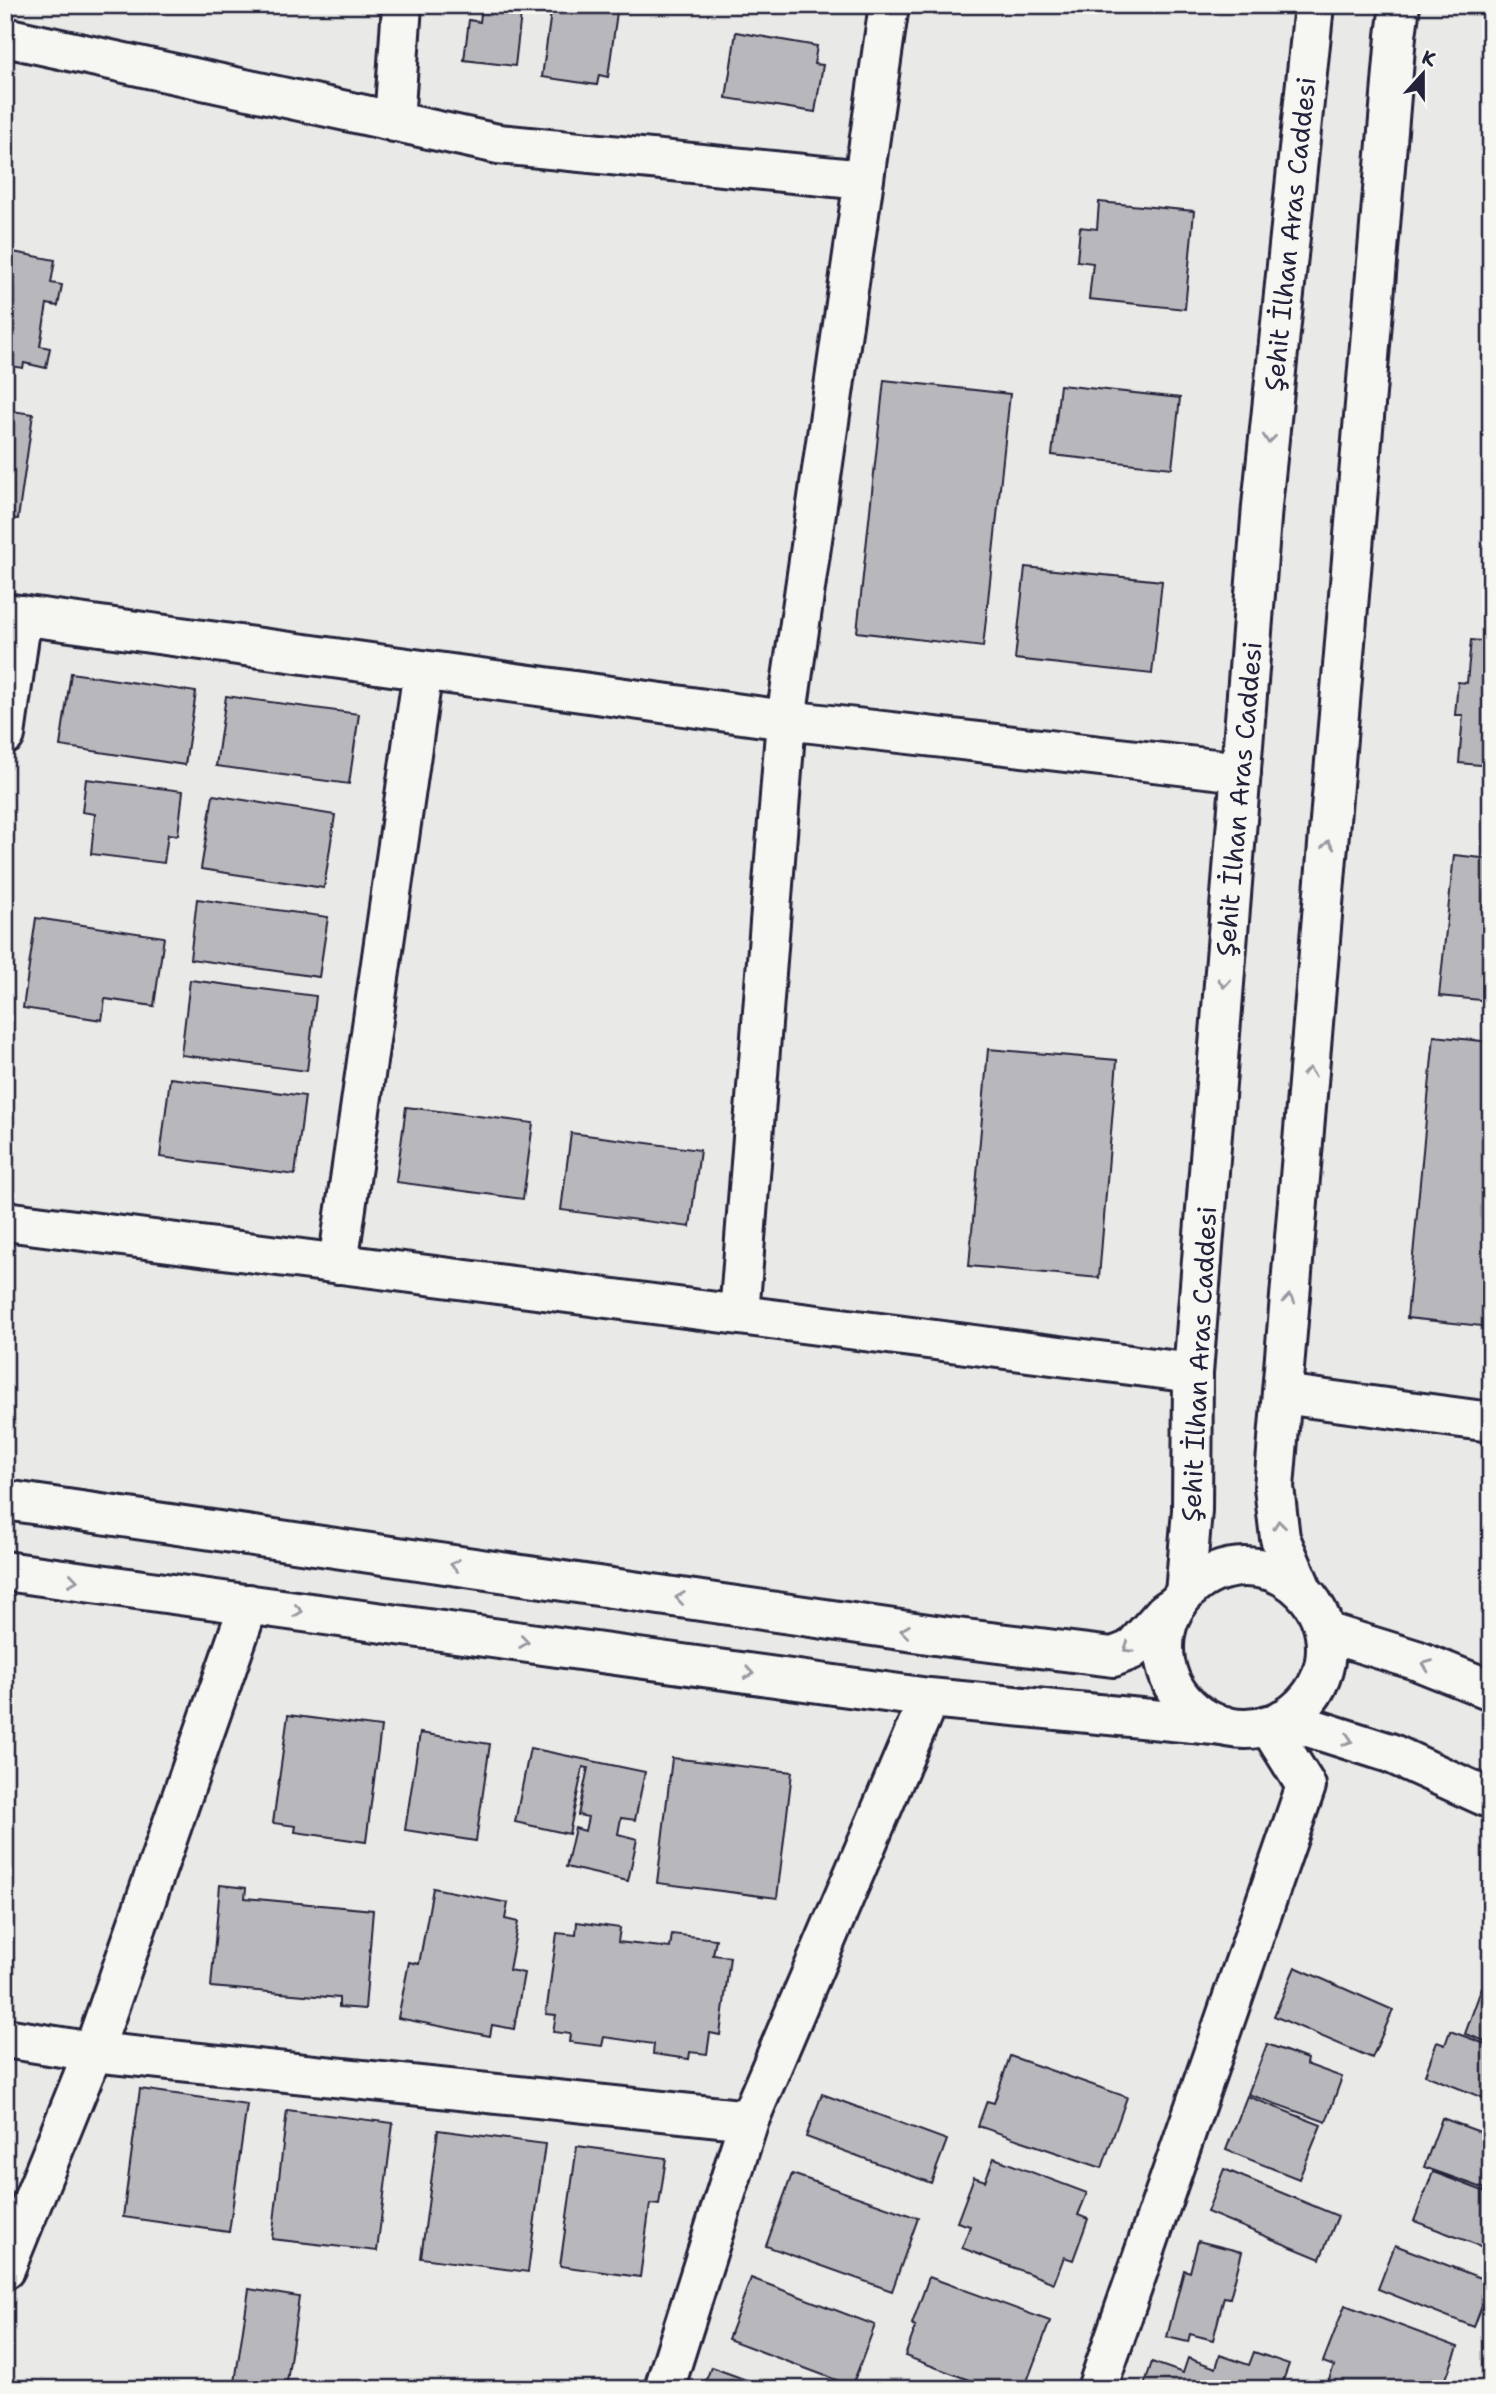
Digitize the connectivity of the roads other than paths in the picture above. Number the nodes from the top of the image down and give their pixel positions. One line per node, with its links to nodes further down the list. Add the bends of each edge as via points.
1 (402, 5): 6 (street)
2 (889, 5): 7 (street)
3 (1314, 5): 12 (street, Şehit İlhan Aras Caddesi, one-way to 12, via 1262,506)
4 (1400, 5): 17 (street, one-way to 4)
5 (5, 37): 6 (street)
6 (394, 122): 7 (street, via 498,144)
7 (864, 180): 10 (street)
8 (14, 614): 9 (street); 11 (street)
9 (424, 670): 10 (street); 14 (street)
10 (786, 720): 12 (street); 15 (street)
11 (5, 736)
12 (1241, 772): 16 (street, Şehit İlhan Aras Caddesi, one-way to 16)
13 (5, 1221): 14 (street)
14 (338, 1264): 15 (street)
15 (739, 1315): 16 (street)
16 (1193, 1373): 22 (street, Şehit İlhan Aras Caddesi, via 1192,1510)
17 (1282, 1394): 18 (street); 21 (street, one-way to 17, via 1280,1538 1274,1487)
18 (1491, 1422)
19 (5, 1500): 22 (street, one-way to 19, via 1131,1650 1113,1657 935,1636)
20 (5, 1571): 23 (street, one-way to 23)
21 (1302, 1589): 22 (street, via 1260,1568 1236,1567 1213,1573); 24 (street, via 1317,1609)
22 (1182, 1598): 28 (street, via 1168,1622 1166,1666 1187,1704)
23 (249, 1604): 26 (street, one-way to 26); 31 (street)
24 (1325, 1632): 25 (street, one-way to 24, via 1416,1660); 27 (street, via 1325,1662 1314,1692)
25 (1491, 1690)
26 (929, 1698): 28 (street); 32 (street)
27 (1276, 1722): 28 (street, via 1247,1728); 29 (street, one-way to 29, via 1390,1754); 35 (street, via 1306,1786)
28 (1225, 1726)
29 (1491, 1799)
30 (5, 2038): 31 (street)
31 (93, 2052): 32 (street); 33 (street)
32 (749, 2120): 34 (street)
33 (5, 2269)
34 (664, 2389)
35 (1097, 2389)

